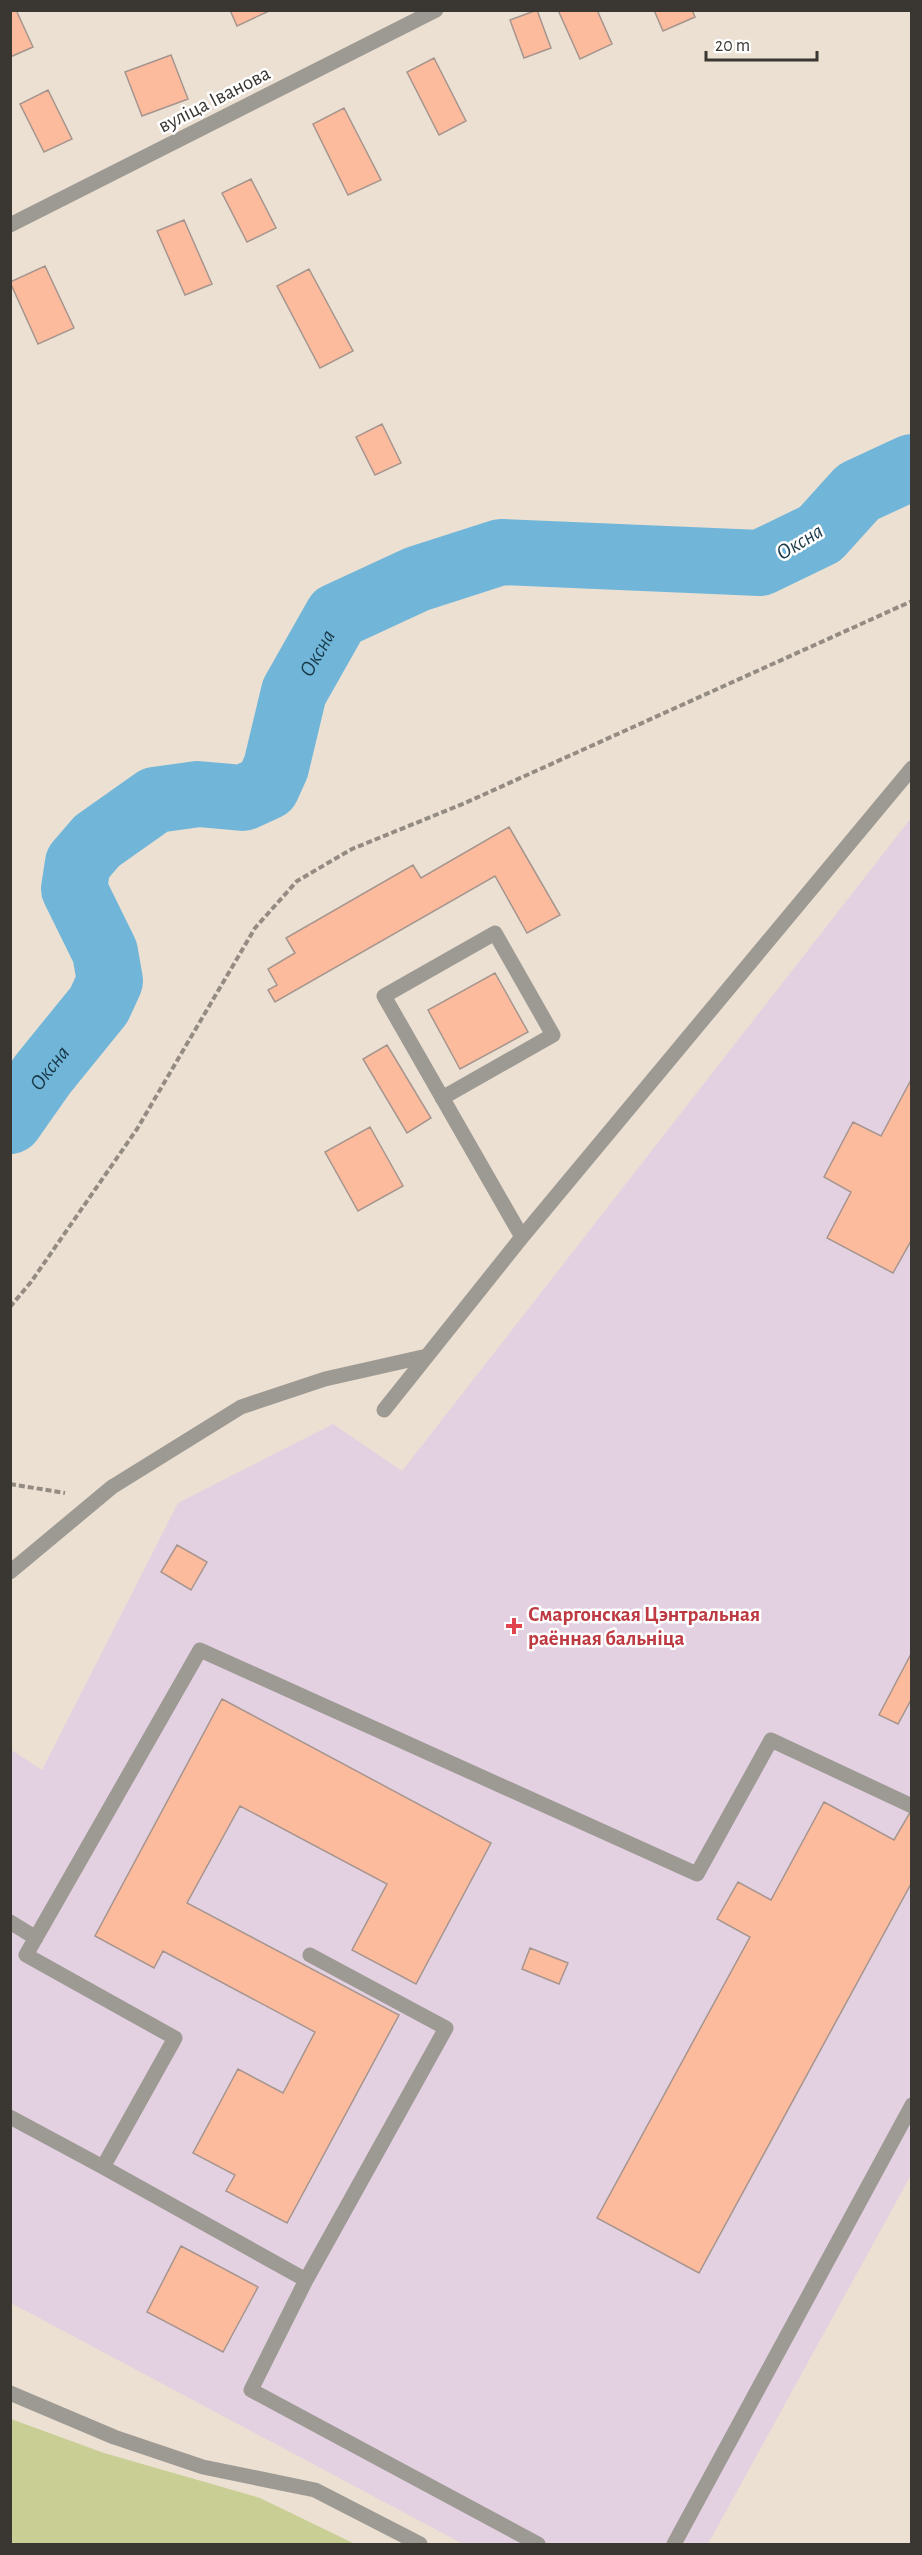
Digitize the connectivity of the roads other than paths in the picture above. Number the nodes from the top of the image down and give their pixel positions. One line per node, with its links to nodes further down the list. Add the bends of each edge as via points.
1 (436, 10): 2 (street, вуліца Іванова)
2 (10, 225)
3 (912, 768): 5 (street)
4 (442, 1098): 4 (street, via 384,996 495,933 553,1035); 5 (street)
5 (522, 1237): 6 (street)
6 (427, 1356): 7 (street); 8 (street, via 325,1379 241,1407 112,1487)
7 (384, 1410)
8 (10, 1572)
9 (912, 1806): 11 (street, via 771,1740 697,1874 200,1650)
10 (10, 1922): 11 (street)
11 (36, 1938): 15 (street, via 26,1955 175,2038)
12 (310, 1955): 16 (street, via 446,2028)
13 (912, 2105): 20 (street)
14 (10, 2117): 15 (street)
15 (103, 2167): 16 (street)
16 (306, 2280): 19 (street, via 251,2390)
17 (10, 2393): 18 (street, via 114,2437 203,2467 315,2490)
18 (420, 2544)
19 (538, 2544)
20 (674, 2544)

